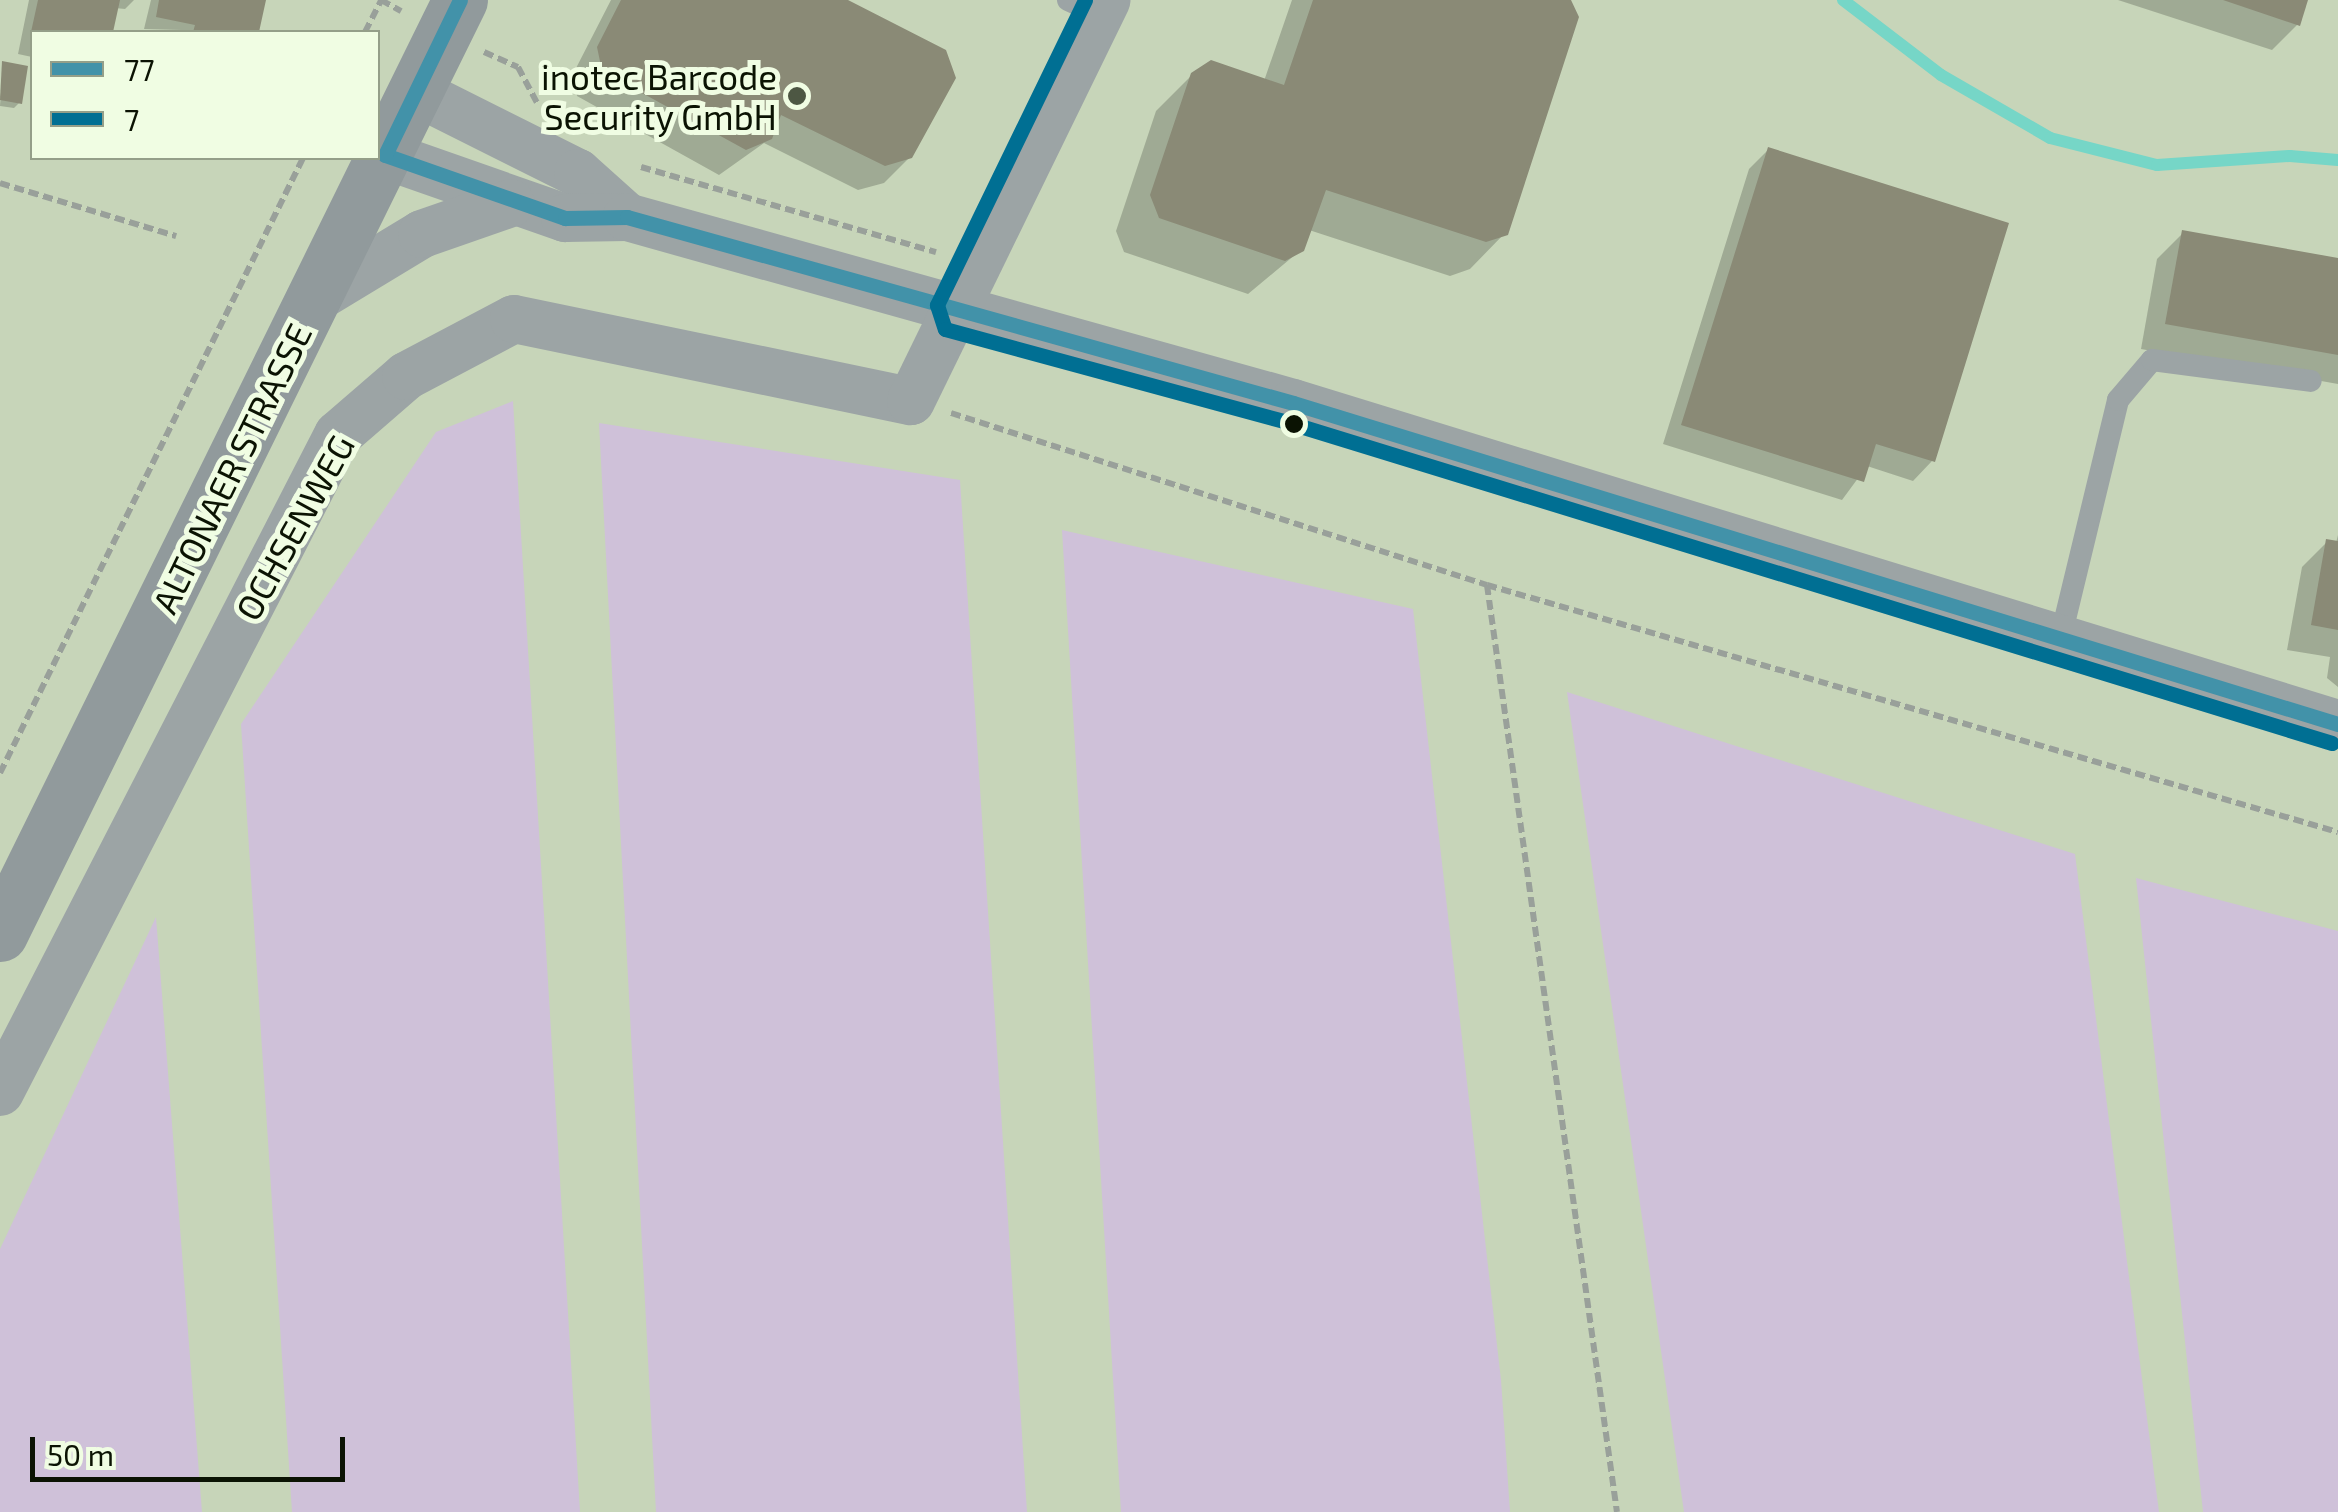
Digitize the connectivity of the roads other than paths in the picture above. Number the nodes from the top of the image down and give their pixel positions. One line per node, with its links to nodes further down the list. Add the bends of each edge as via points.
1 (1091, 5): 8 (street)
2 (452, 17): 3 (main road, ALTONAER STRASSE)
3 (416, 92): 4 (main road, ALTONAER STRASSE); 6 (street, via 578,173)
4 (385, 155): 5 (street); 7 (main road, ALTONAER STRASSE)
5 (511, 203): 6 (street, via 565,218); 7 (street, via 422,234)
6 (628, 217): 8 (street)
7 (314, 300): 12 (main road, ALTONAER STRASSE)
8 (956, 312): 10 (street, via 1293,403); 13 (street, OCHSENWEG, via 912,401 514,319 406,376 338,435)
9 (2312, 381): 10 (lane, via 2152,360 2118,400)
10 (2060, 640): 11 (street)
11 (2338, 724)
12 (0, 934)
13 (0, 1092)

